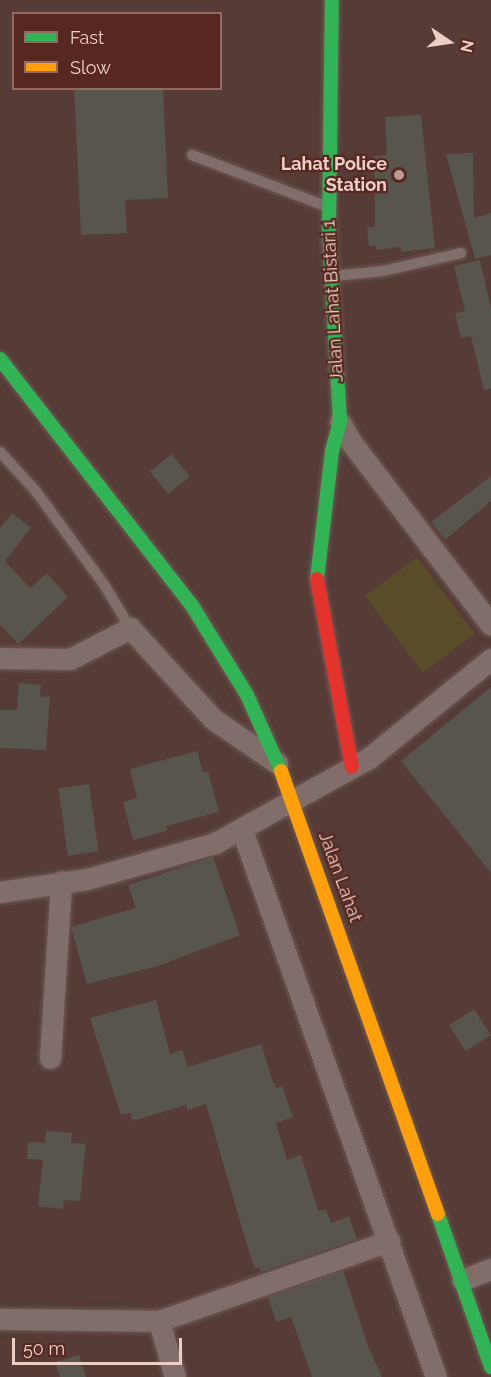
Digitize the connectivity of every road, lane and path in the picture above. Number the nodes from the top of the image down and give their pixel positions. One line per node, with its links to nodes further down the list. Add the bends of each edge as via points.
1 (335, 4): 3 (main road, Jalan Lahat Bistari 1)
2 (192, 155): 3 (lane)
3 (328, 207): 5 (main road, Jalan Lahat Bistari 1)
4 (461, 253): 5 (lane, via 383,271)
5 (331, 277): 8 (main road, Jalan Lahat Bistari 1)
6 (0, 359): 9 (main road, Jalan Lahat)
7 (27, 417): 9 (main road, Jalan Lahat)
8 (340, 422): 11 (street, Jalan Lahat Bistari 1, via 351,442); 16 (main road, Jalan Lahat Bistari 1, via 332,451 317,582)
9 (64, 445): 15 (main road, Jalan Lahat, via 191,604 246,695)
10 (0, 452): 12 (lane, via 98,576)
11 (491, 625)
12 (130, 628): 13 (street, via 70,658); 15 (street, via 213,719)
13 (0, 658)
14 (491, 659): 16 (street, via 369,758)
15 (277, 764): 17 (main road, Jalan Lahat)
16 (352, 766): 17 (street)
17 (292, 798): 18 (street); 24 (main road, Jalan Lahat)
18 (242, 830): 19 (street, via 215,843 87,879); 22 (street)
19 (61, 881): 20 (street); 21 (street)
20 (0, 892)
21 (51, 1058)
22 (389, 1241): 26 (street); 29 (street)
23 (491, 1269): 24 (street)
24 (462, 1280): 27 (main road, Jalan Lahat)
25 (0, 1319): 26 (street)
26 (159, 1321): 28 (street)
27 (491, 1366)
28 (175, 1377)
29 (436, 1377)

